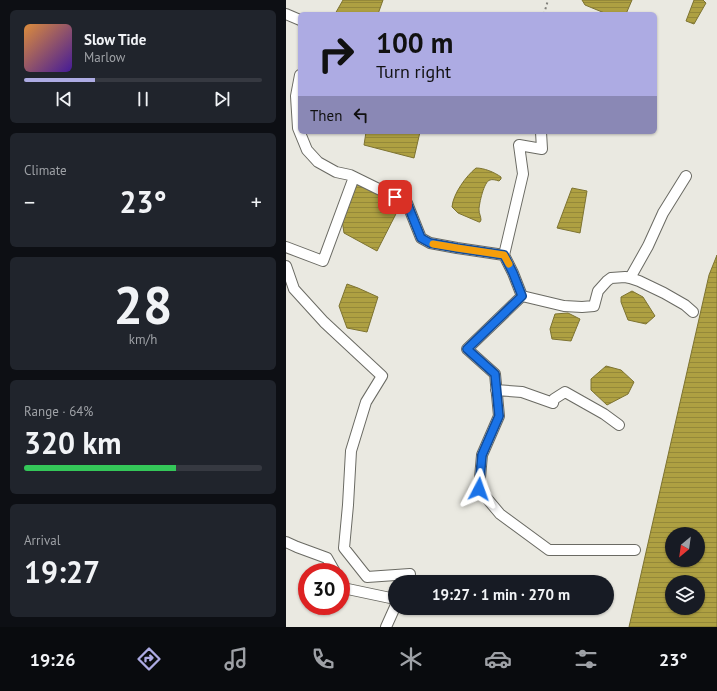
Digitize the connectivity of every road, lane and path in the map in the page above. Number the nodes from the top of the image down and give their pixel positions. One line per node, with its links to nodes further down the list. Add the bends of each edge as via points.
1 (548, 0): 2 (path)
2 (545, 12)
3 (286, 14): 4 (street)
4 (298, 19)
5 (298, 86): 6 (street)
6 (298, 128)
7 (300, 134): 9 (street, via 307,150 318,162 336,172)
8 (541, 134): 12 (street, via 542,149 518,145 523,174)
9 (354, 176): 11 (street, via 323,261); 12 (street, via 407,203 421,238 430,243)
10 (686, 176): 14 (street)
11 (286, 247)
12 (504, 255): 15 (street)
13 (286, 266): 24 (street, via 294,290 382,376 366,402 350,451 344,548 367,577)
14 (630, 278): 15 (street, via 611,278 598,291 594,306 564,306); 16 (street, via 664,293)
15 (522, 296): 17 (street, via 467,349 495,374)
16 (693, 312)
17 (496, 390): 18 (street, via 522,392 553,403 554,399 565,392); 20 (street, via 499,416 482,455 479,489 500,514 549,550)
18 (619, 425)
19 (286, 542): 21 (street, via 328,558)
20 (635, 550)
21 (330, 563)
22 (396, 575): 23 (street)
23 (410, 575)
24 (388, 576)
25 (350, 589): 26 (street)
26 (388, 597)
27 (391, 615): 28 (street)
28 (386, 627)

